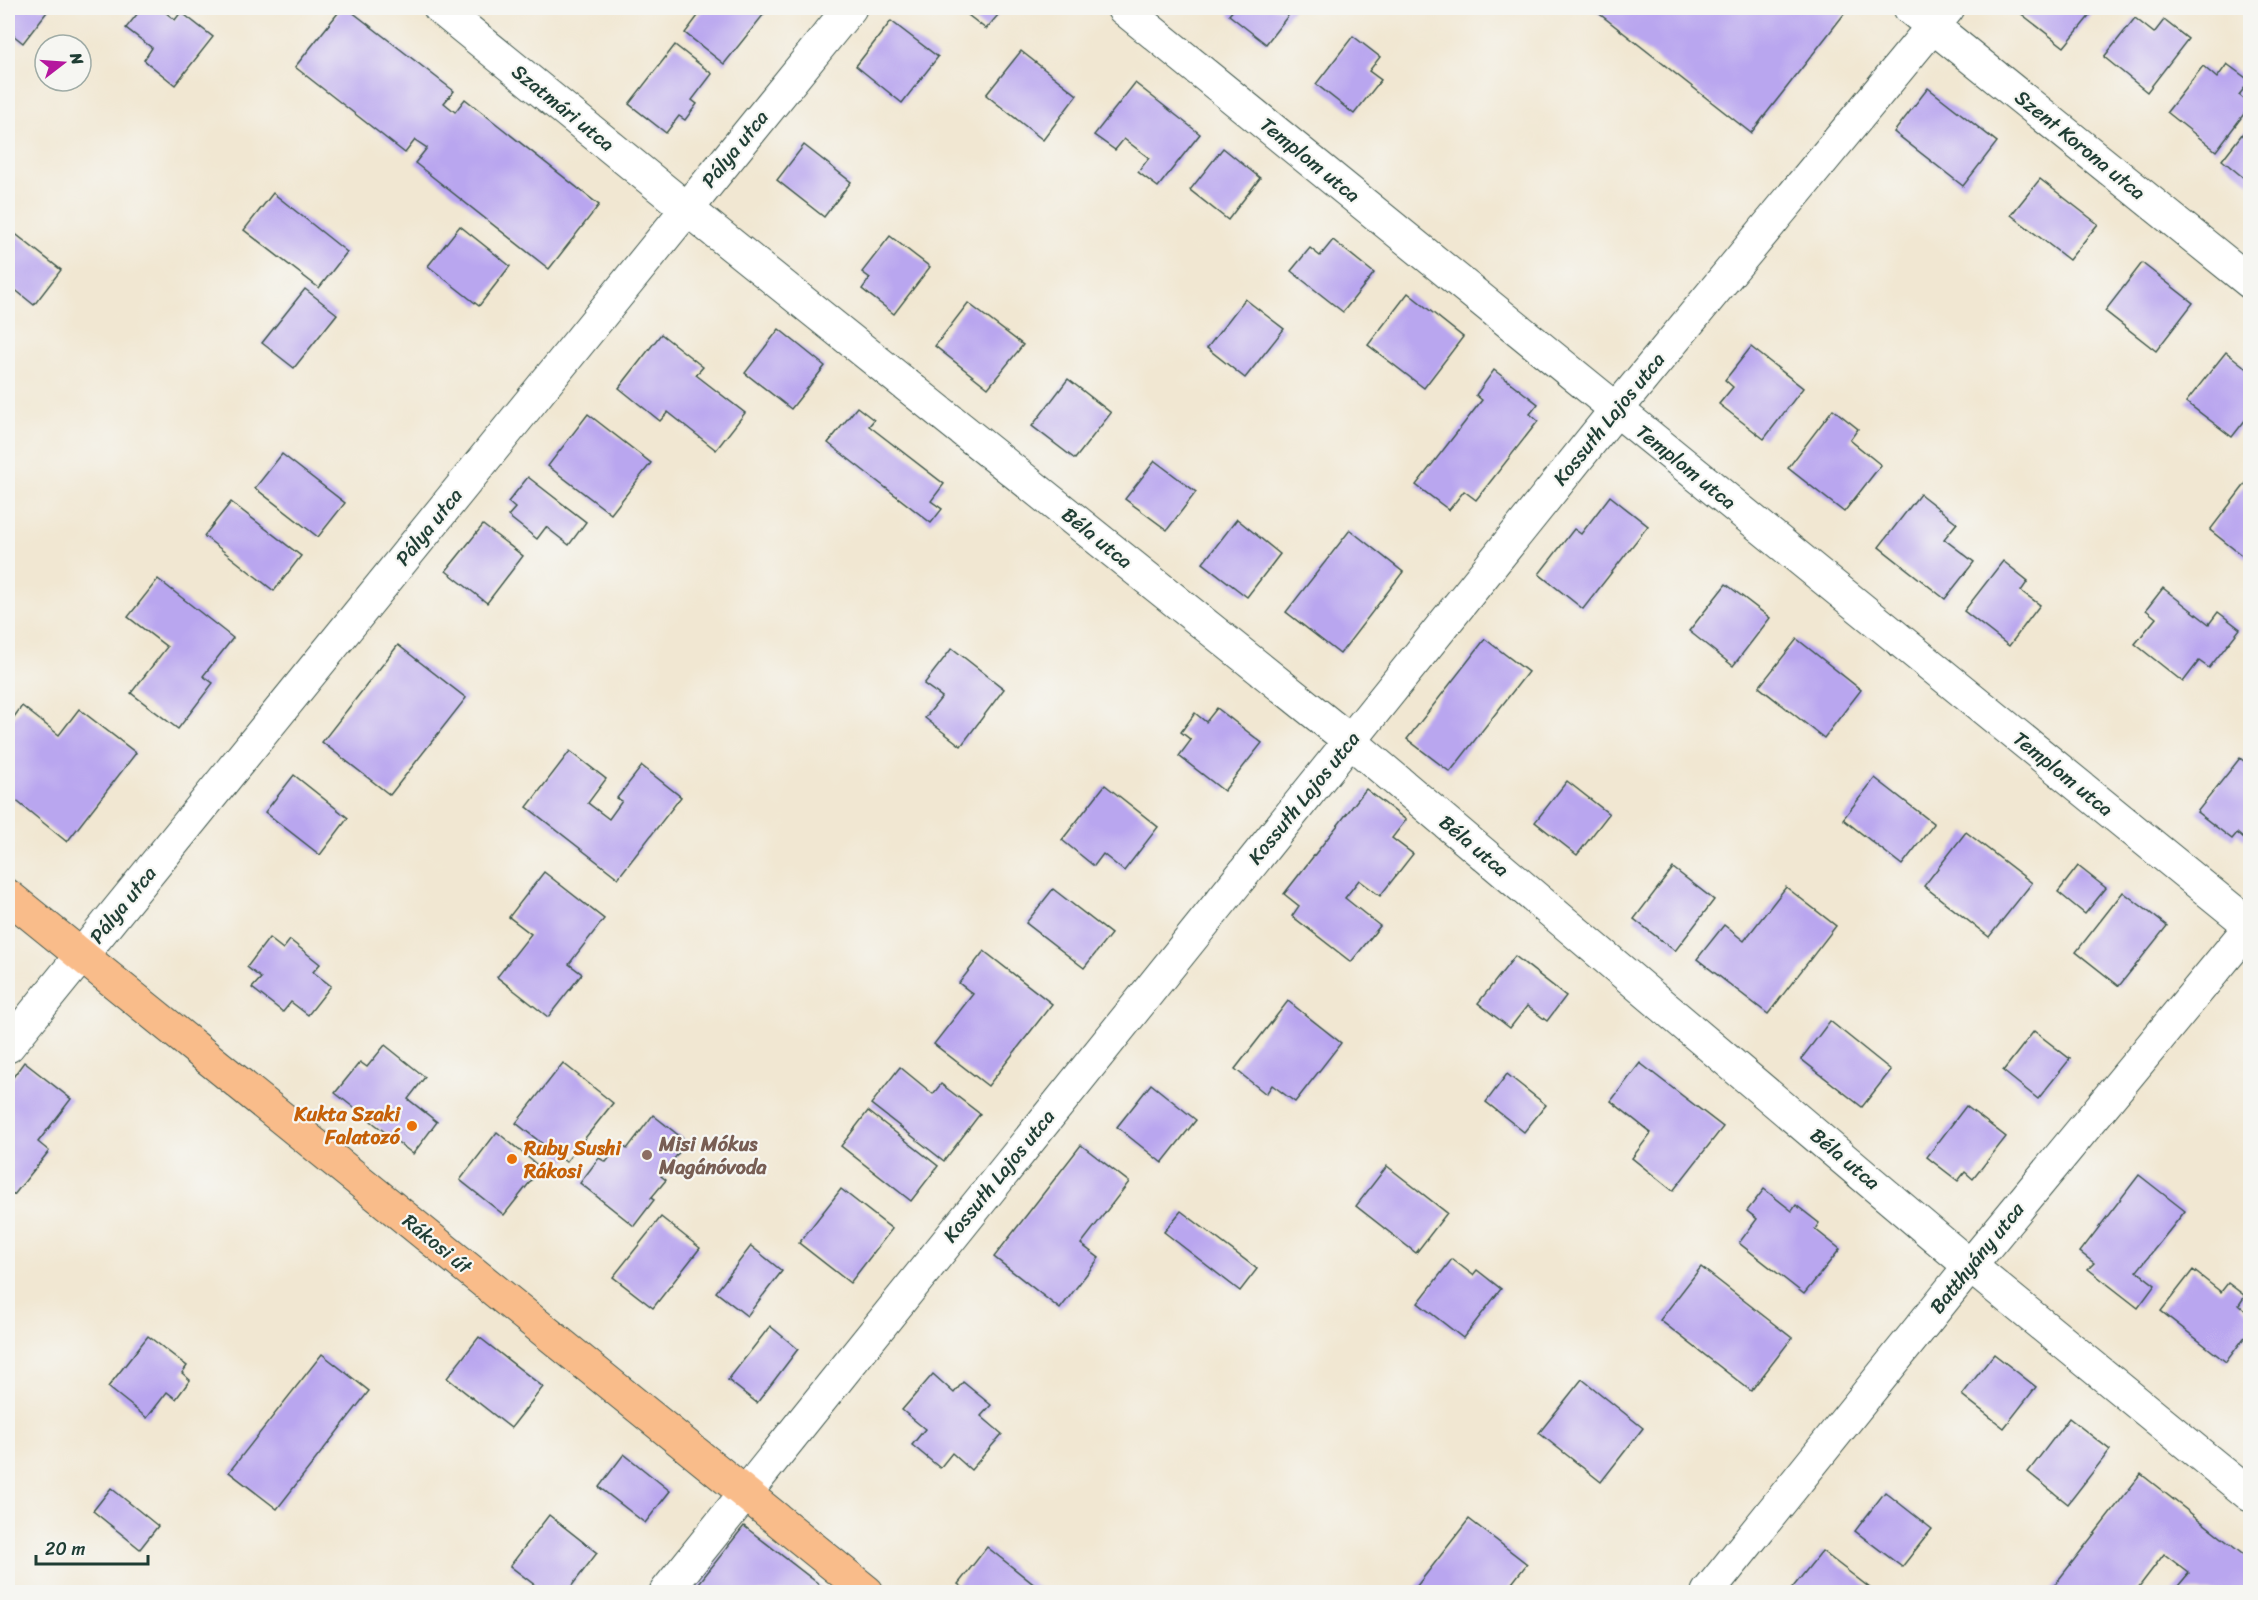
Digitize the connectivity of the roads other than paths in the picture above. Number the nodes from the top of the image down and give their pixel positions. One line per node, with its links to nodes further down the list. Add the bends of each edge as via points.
1 (440, 8): 5 (street, Szatmári utca)
2 (850, 8): 5 (street, Pálya utca)
3 (1123, 8): 7 (street, Templom utca)
4 (1930, 14): 6 (street, Szent Korona utca); 7 (street, Kossuth Lajos utca)
5 (687, 209): 8 (street, Béla utca); 11 (street, Pálya utca)
6 (2250, 282)
7 (1616, 410): 8 (street, Kossuth Lajos utca); 10 (street, Templom utca)
8 (1350, 741): 13 (street, Béla utca); 14 (street, Kossuth Lajos utca)
9 (8, 896): 11 (main road, Rákosi út)
10 (2250, 926): 13 (street, Batthyány utca)
11 (81, 956): 12 (street, Pálya utca); 14 (main road, Rákosi út)
12 (8, 1046)
13 (1970, 1266): 15 (street, Béla utca); 18 (street, Batthyány utca)
14 (745, 1492): 16 (street, Kossuth Lajos utca); 17 (main road, Rákosi út)
15 (2250, 1495)
16 (666, 1593)
17 (867, 1593)
18 (1708, 1593)

